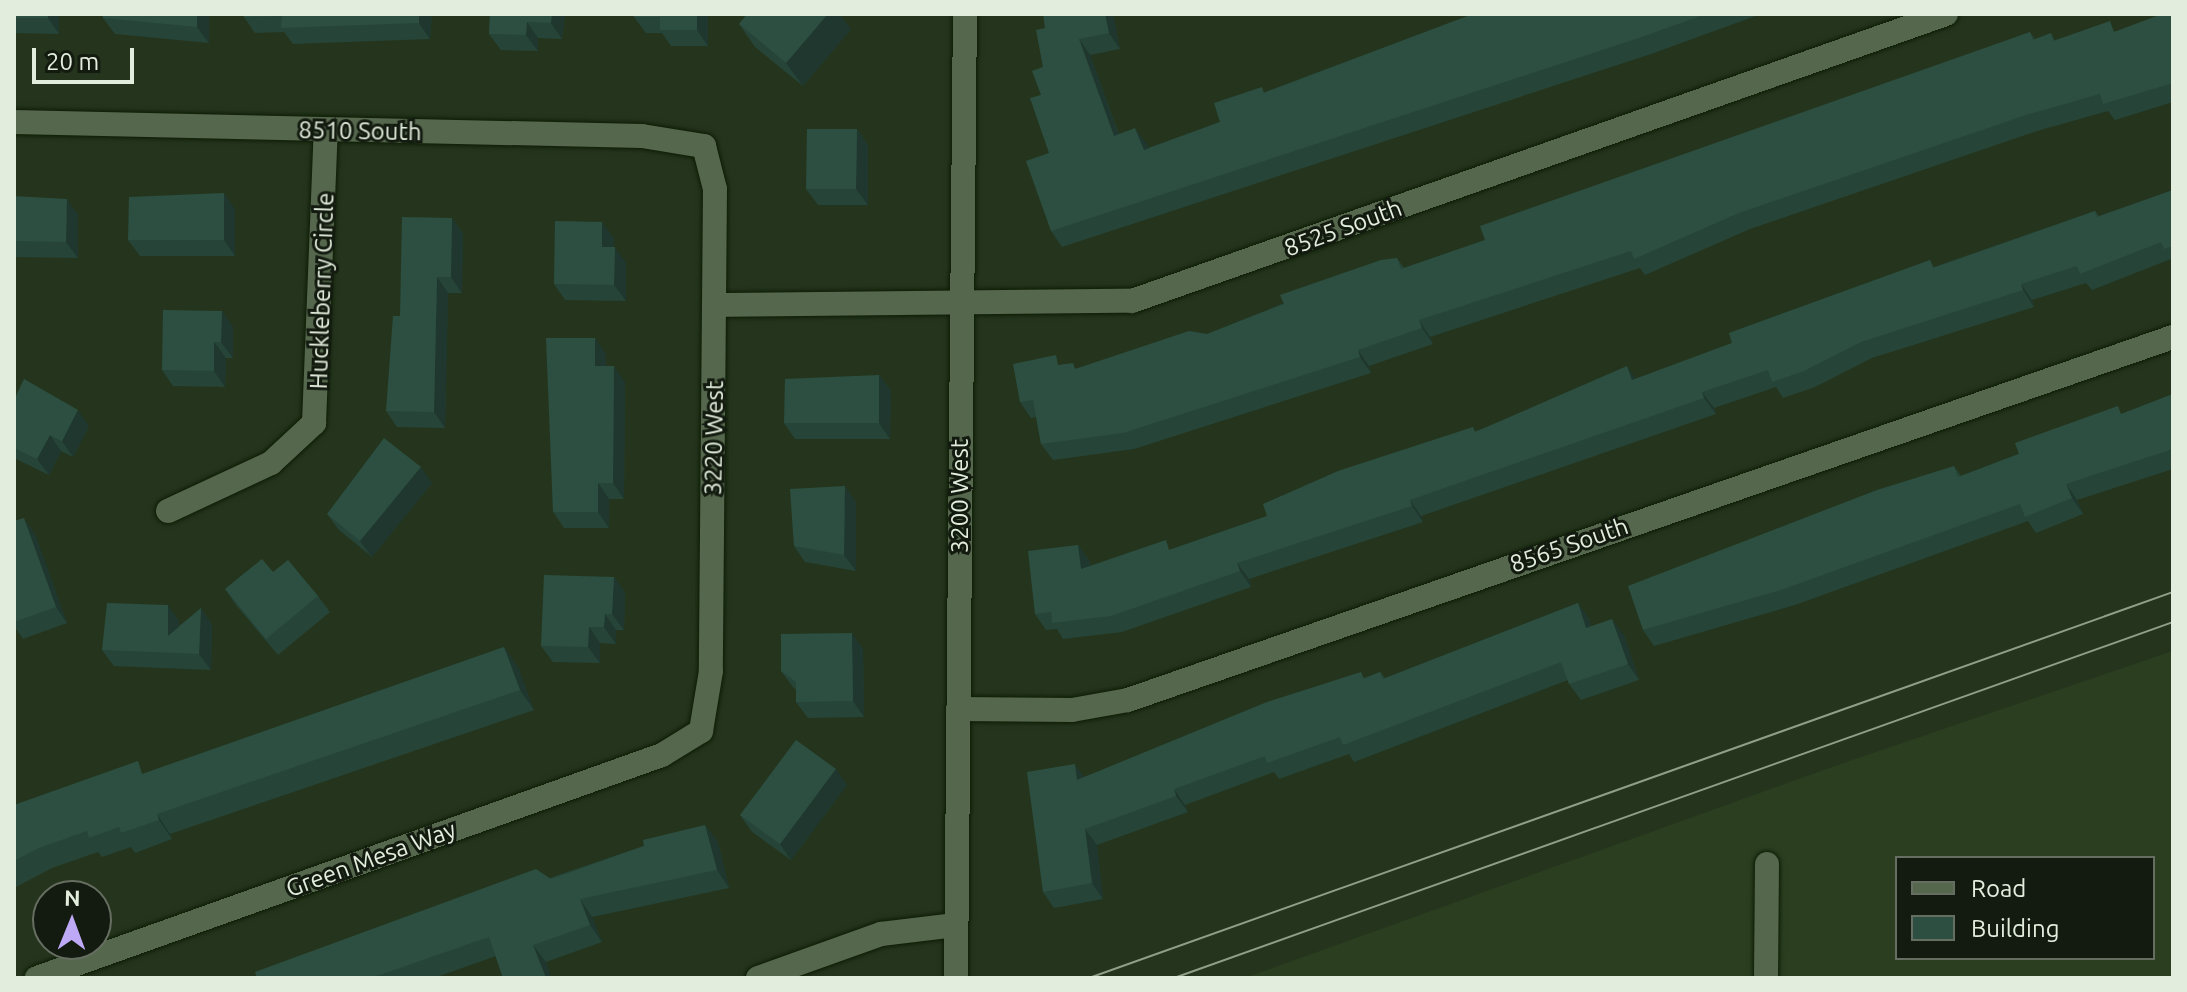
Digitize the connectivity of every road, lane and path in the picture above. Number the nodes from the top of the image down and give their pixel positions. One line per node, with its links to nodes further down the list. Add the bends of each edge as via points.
1 (965, 14): 7 (street, 3200 West)
2 (1946, 14): 7 (street, 8525 South, via 1132,301)
3 (14, 122): 4 (street, 8510 South)
4 (326, 130): 5 (street, 8510 South, via 642,136); 9 (street, Huckleberry Circle, via 314,423 271,463)
5 (704, 146): 6 (street, 3220 West, via 715,189)
6 (716, 305): 7 (street, 8525 South); 11 (street, 3220 West, via 711,671)
7 (962, 306): 10 (street, 3200 West)
8 (2173, 337): 10 (street, 8565 South, via 1128,700 1072,710)
9 (168, 511)
10 (958, 709): 13 (street, 3200 West)
11 (701, 731): 14 (street, Green Mesa Way, via 662,755)
12 (1767, 864): 17 (street)
13 (955, 925): 15 (street, via 881,934); 16 (street, 3200 West)
14 (37, 978)
15 (758, 978)
16 (956, 978)
17 (1766, 978)

